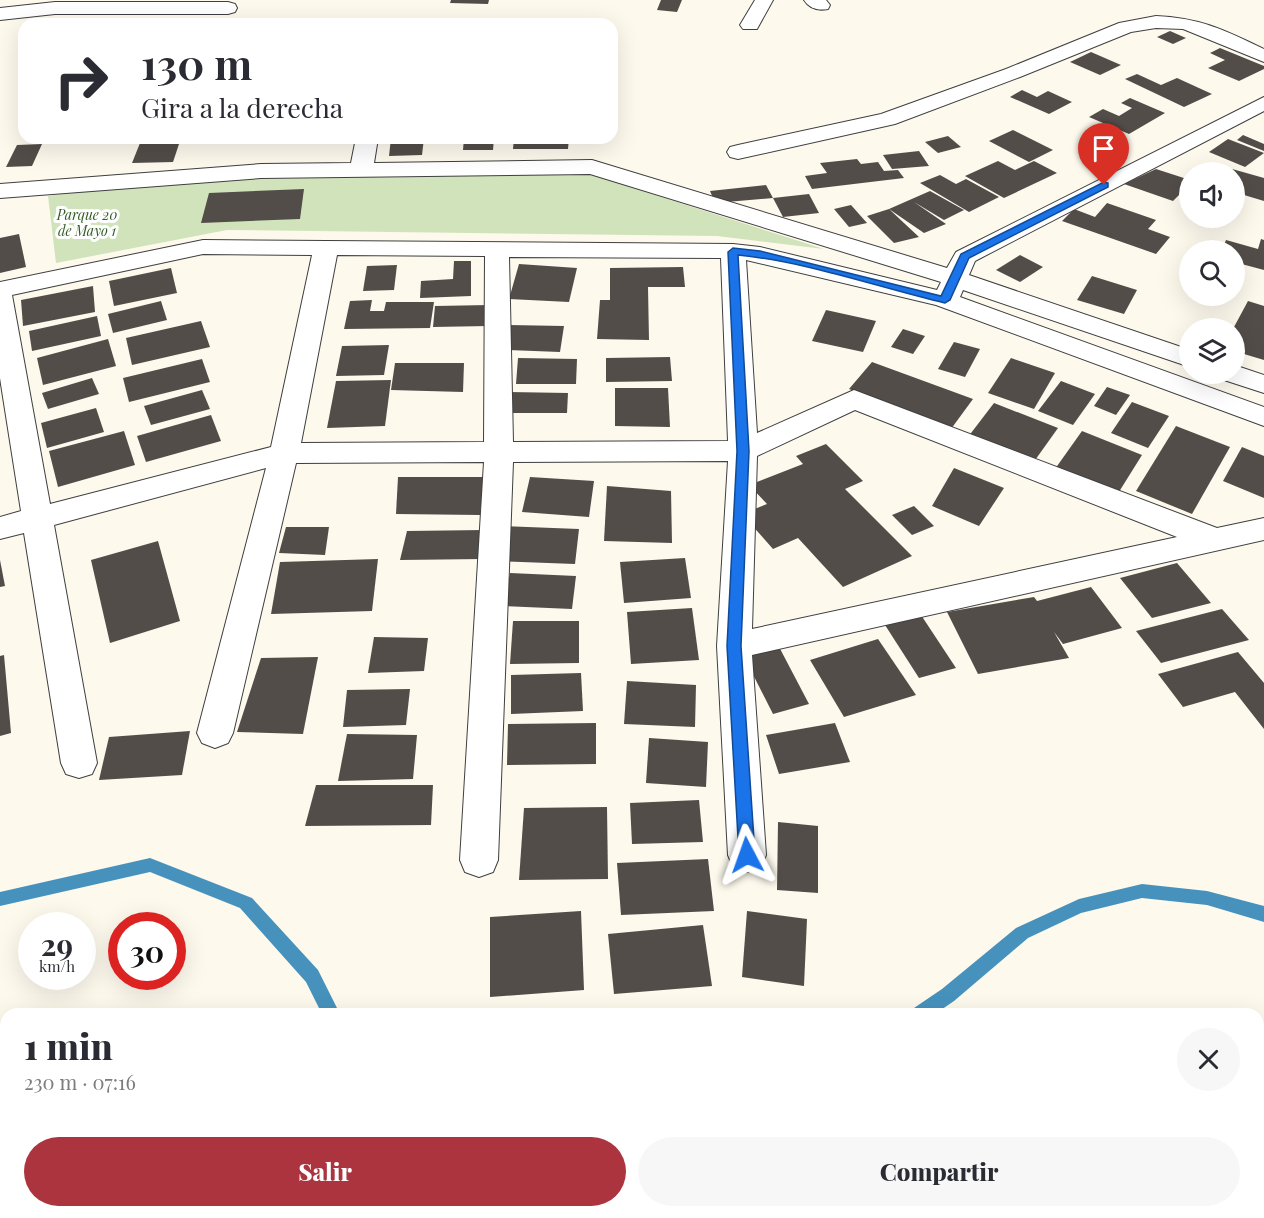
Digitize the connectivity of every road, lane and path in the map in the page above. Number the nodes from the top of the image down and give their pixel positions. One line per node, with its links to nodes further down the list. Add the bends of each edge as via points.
1 (764, 0): 5 (street)
2 (57, 4): 3 (street); 4 (street)
3 (228, 8)
4 (0, 14)
5 (750, 25)
6 (1264, 56): 9 (street, via 1184,23 1126,27 887,119)
7 (1264, 103): 16 (street, via 964,257)
8 (366, 144): 10 (street)
9 (738, 152)
10 (362, 171): 11 (street, via 250,172); 16 (street, via 592,167)
11 (0, 191)
12 (326, 247): 13 (street); 15 (street, via 203,247); 24 (street)
13 (497, 249): 14 (street); 23 (street)
14 (733, 252): 16 (street); 22 (street)
15 (0, 290)
16 (950, 290): 18 (street); 21 (street)
17 (0, 297): 25 (street)
18 (1179, 355)
19 (1245, 378): 20 (street)
20 (1264, 384)
21 (1264, 417)
22 (743, 451): 23 (street); 28 (street, via 854,399); 29 (street)
23 (499, 452): 24 (street); 33 (street)
24 (284, 453): 25 (street); 30 (street)
25 (39, 517): 26 (street); 31 (street)
26 (0, 528)
27 (1264, 529): 28 (street)
28 (1214, 539): 29 (street)
29 (734, 646): 32 (street)
30 (215, 733)
31 (79, 763)
32 (747, 855)
33 (479, 860)

